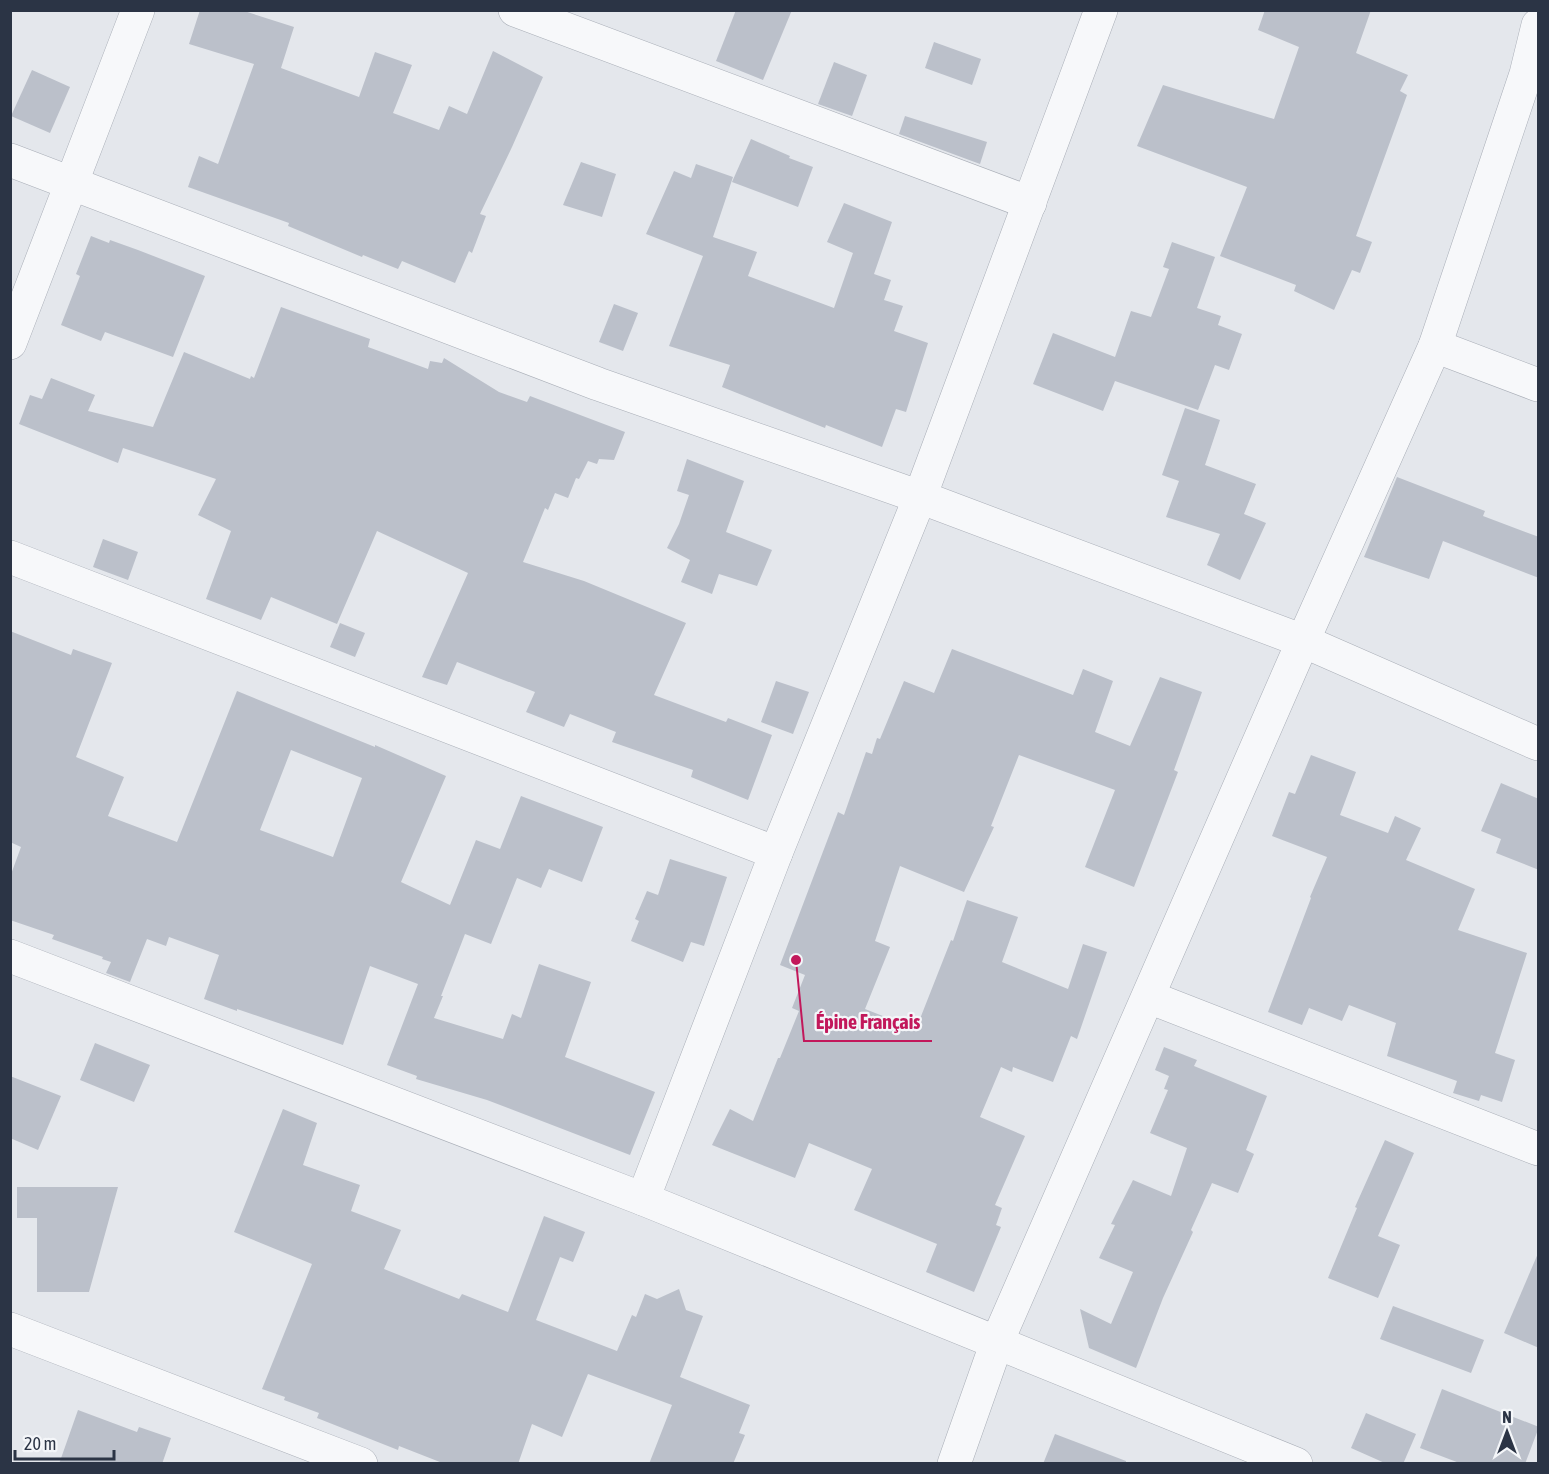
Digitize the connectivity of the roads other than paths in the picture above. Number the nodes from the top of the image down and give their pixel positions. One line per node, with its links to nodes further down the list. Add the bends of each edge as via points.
1 (138, 10): 6 (street)
2 (515, 10): 7 (street)
3 (1101, 10): 7 (street)
4 (1539, 25): 9 (street)
5 (10, 160): 6 (street)
6 (72, 184): 8 (street); 11 (street, via 598,384)
7 (1030, 203): 11 (street)
8 (10, 343)
9 (1435, 346): 10 (street); 13 (street)
10 (1539, 386)
11 (920, 497): 13 (street); 15 (street)
12 (10, 557): 15 (street)
13 (1303, 641): 14 (street); 17 (street)
14 (1539, 744)
15 (776, 852): 19 (street)
16 (10, 956): 19 (street)
17 (1149, 997): 18 (street); 21 (street)
18 (1539, 1149)
19 (644, 1199): 21 (street)
20 (10, 1329): 22 (street)
21 (997, 1342): 23 (street); 24 (street)
22 (361, 1464)
23 (954, 1464)
24 (1296, 1464)

